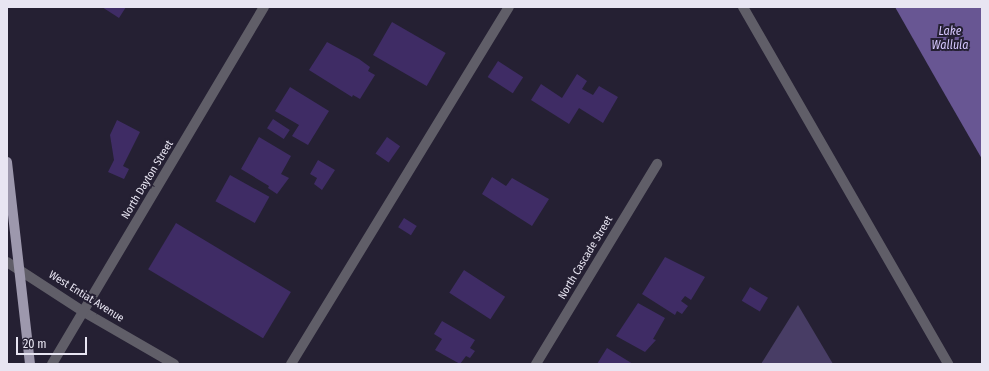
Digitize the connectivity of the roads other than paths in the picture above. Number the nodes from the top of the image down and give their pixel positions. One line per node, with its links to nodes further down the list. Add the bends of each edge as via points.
1 (264, 7): 8 (street, North Dayton Street)
2 (509, 7): 12 (street)
3 (743, 7): 14 (street)
4 (7, 162): 7 (main road)
5 (657, 164): 13 (street, North Cascade Street)
6 (7, 262): 7 (street, West Entiat Avenue)
7 (19, 269): 8 (street, West Entiat Avenue); 9 (main road)
8 (84, 312): 10 (street, North Dayton Street); 11 (street, West Entiat Avenue)
9 (30, 364)
10 (52, 364)
11 (174, 364)
12 (291, 364)
13 (536, 364)
14 (948, 364)

